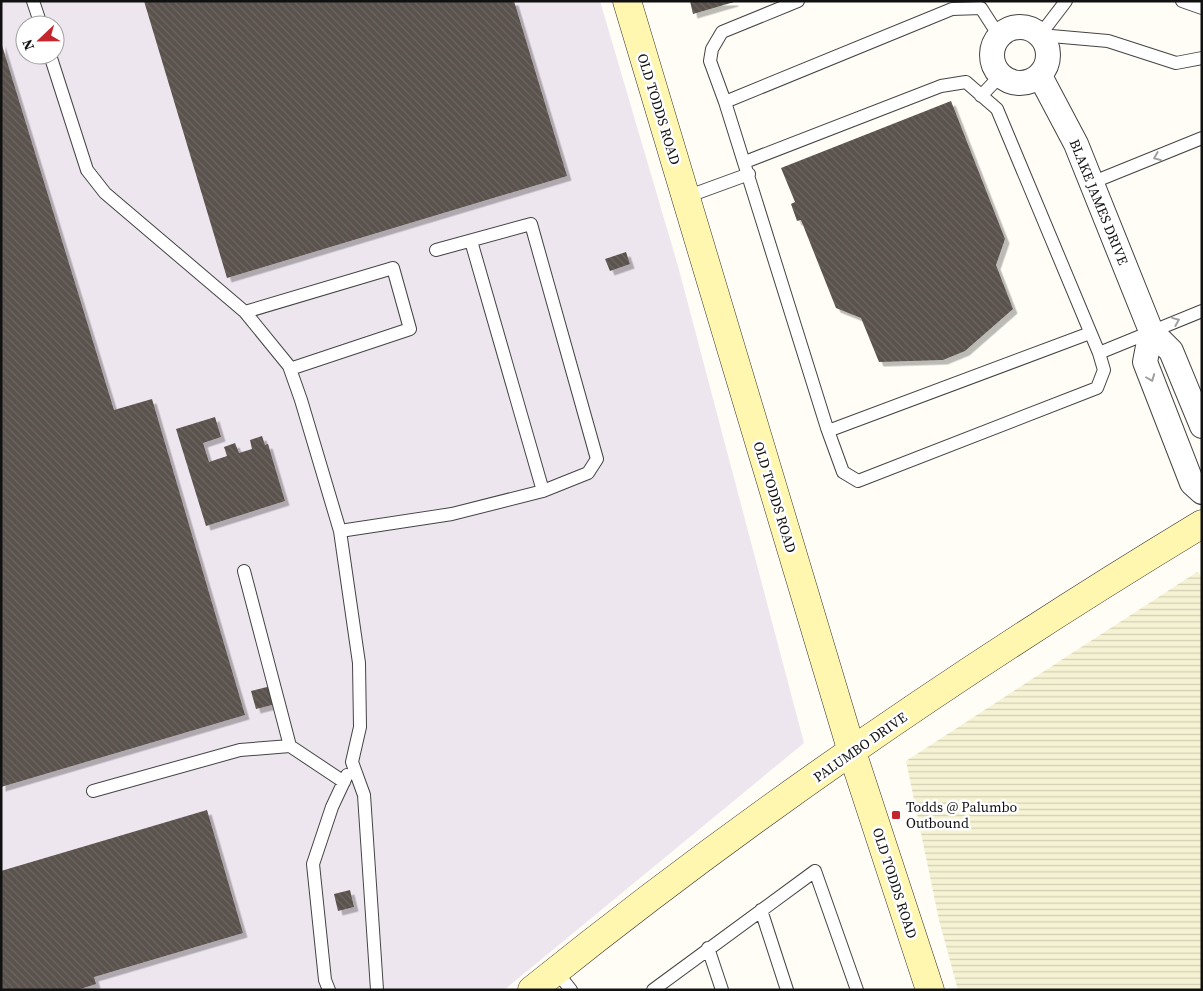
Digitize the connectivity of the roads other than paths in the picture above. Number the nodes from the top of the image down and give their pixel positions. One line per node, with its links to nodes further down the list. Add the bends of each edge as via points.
1 (33, 1): 8 (lane)
2 (627, 1): 20 (main road, OLD TODDS ROAD)
3 (798, 1): 16 (lane, via 722,32 712,49 710,61)
4 (1182, 1): 7 (lane)
5 (1062, 3): 9 (lane)
6 (980, 5): 10 (lane); 16 (lane, via 952,9)
7 (1202, 8)
8 (38, 15)
9 (1040, 35): 10 (street, via 1019,27); 11 (lane, via 1108,41 1176,63); 14 (street, via 1048,55)
10 (999, 36): 13 (street, via 992,56)
11 (1202, 58)
12 (53, 65): 24 (lane, via 87,170 105,193)
13 (1000, 76): 14 (street, via 1020,84); 15 (lane)
14 (1040, 76): 19 (street, BLAKE JAMES DRIVE, via 1065,122)
15 (982, 96): 18 (lane, via 966,82 941,86); 26 (lane, via 997,109)
16 (725, 102): 18 (lane)
17 (1202, 138): 19 (lane, one-way to 19)
18 (747, 168): 20 (lane); 30 (lane)
19 (1092, 184): 25 (street, BLAKE JAMES DRIVE)
20 (686, 197): 37 (main road, OLD TODDS ROAD)
21 (471, 241): 22 (lane); 31 (lane); 31 (lane, via 531,224 597,459 588,473)
22 (436, 250)
23 (1202, 311): 25 (lane, one-way to 23)
24 (245, 312): 28 (lane); 28 (lane, via 393,268 410,330)
25 (1151, 331): 27 (lane); 29 (street, BLAKE JAMES DRIVE, via 1171,351); 32 (street, one-way to 32, via 1145,362 1192,483)
26 (1090, 333): 27 (lane); 30 (lane)
27 (1099, 353): 30 (lane, via 1104,370 1098,388 858,481 843,472)
28 (290, 369): 34 (lane)
29 (1202, 426)
30 (828, 431)
31 (543, 491): 34 (lane, via 452,514)
32 (1202, 492)
33 (1200, 530): 37 (main road, PALUMBO DRIVE, via 1024,636)
34 (340, 531): 38 (lane, via 359,664 360,727)
35 (244, 571): 36 (lane)
36 (290, 746): 39 (lane); 40 (lane, via 240,750)
37 (852, 752): 43 (main road, PALUMBO DRIVE, via 658,893); 51 (main road, OLD TODDS ROAD)
38 (352, 762): 39 (lane); 45 (lane, via 364,795)
39 (344, 782): 44 (lane, via 313,864 325,980)
40 (93, 791)
41 (761, 910): 42 (lane); 49 (lane); 50 (lane, via 815,870)
42 (708, 948): 47 (lane); 48 (lane)
43 (564, 980): 46 (main road, PALUMBO DRIVE)
44 (329, 990)
45 (377, 990)
46 (532, 990)
47 (653, 990)
48 (722, 990)
49 (787, 990)
50 (857, 990)
51 (930, 990)

